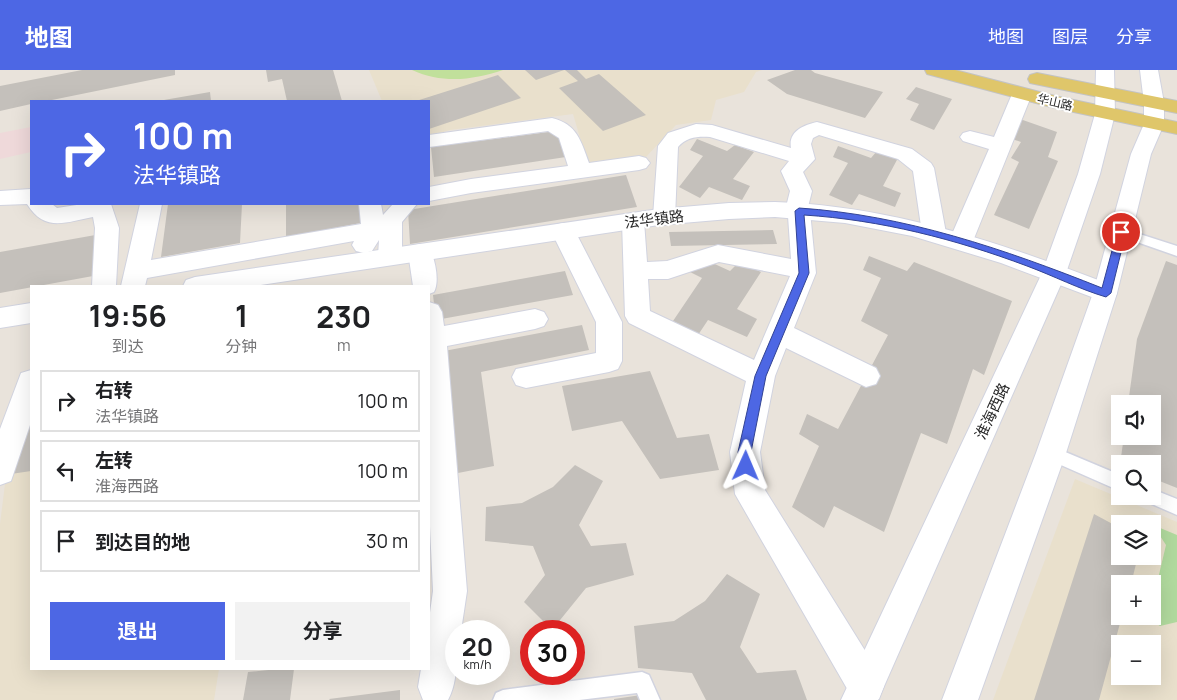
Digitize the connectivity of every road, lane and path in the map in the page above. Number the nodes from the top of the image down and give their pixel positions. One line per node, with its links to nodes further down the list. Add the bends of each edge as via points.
1 (934, 70): 5 (main road, 华山路)
2 (996, 70): 6 (main road, 华山路)
3 (1106, 70): 6 (street, 淮海西路)
4 (1149, 70): 8 (street)
5 (1022, 94): 6 (main road, 华山路); 11 (street)
6 (1105, 104): 8 (main road, 华山路); 37 (street, 淮海西路, via 1089,174)
7 (1177, 107): 8 (main road, 华山路)
8 (1162, 118): 27 (street, via 1142,154)
9 (970, 137): 11 (street)
10 (430, 141): 14 (street, via 552,124 568,135)
11 (1001, 146): 29 (street)
12 (804, 159): 22 (street, via 792,171 801,191); 23 (street, via 712,131 696,130 674,137 668,146); 28 (street, via 803,135 817,128 905,154 923,168)
13 (639, 163): 14 (street)
14 (581, 171): 15 (street)
15 (430, 194)
16 (30, 197): 17 (street)
17 (0, 198)
18 (39, 205): 40 (street, via 53,217 102,208 107,228)
19 (151, 205): 39 (street)
20 (370, 205): 25 (street)
21 (405, 205): 33 (street, via 391,220)
22 (798, 211): 23 (street, 法华镇路, via 730,211); 28 (street, 法华镇路, via 843,214); 35 (street)
23 (664, 217): 24 (street, 法华镇路)
24 (633, 221): 26 (street, 法华镇路); 36 (street)
25 (372, 230): 30 (street); 34 (street)
26 (563, 231): 32 (street, 法华镇路); 51 (street, via 609,322 609,361)
27 (1121, 232): 31 (lane); 43 (street)
28 (934, 233): 29 (street, 法华镇路)
29 (961, 241): 37 (street, 法华镇路)
30 (252, 251): 38 (street); 39 (street)
31 (1177, 251)
32 (420, 252): 33 (street, 法华镇路); 42 (street)
33 (390, 256): 34 (street, 法华镇路)
34 (356, 261): 38 (street, 法华镇路)
35 (804, 270): 36 (street, via 718,253 668,270); 48 (street)
36 (636, 271): 49 (street, via 638,316)
37 (1054, 273): 43 (street, 法华镇路); 61 (street, 淮海西路)
38 (252, 277): 41 (street, 法华镇路)
39 (135, 278)
40 (104, 285)
41 (200, 285)
42 (422, 285)
43 (1106, 293): 55 (street)
44 (430, 309): 47 (street)
45 (30, 313): 46 (street)
46 (0, 318)
47 (535, 319)
48 (779, 332): 49 (street); 50 (street)
49 (761, 376): 61 (street, via 744,452 750,494)
50 (866, 376)
51 (526, 377)
52 (430, 379): 54 (street)
53 (30, 384): 56 (street)
54 (433, 415): 60 (street)
55 (1051, 453): 57 (lane); 65 (street)
56 (0, 471)
57 (1111, 479)
58 (1161, 500): 59 (lane)
59 (1177, 507)
60 (437, 508): 62 (street, via 450,591)
61 (862, 693)
62 (435, 694)
63 (503, 700): 64 (lane, via 642,682)
64 (650, 700)
65 (960, 700)

